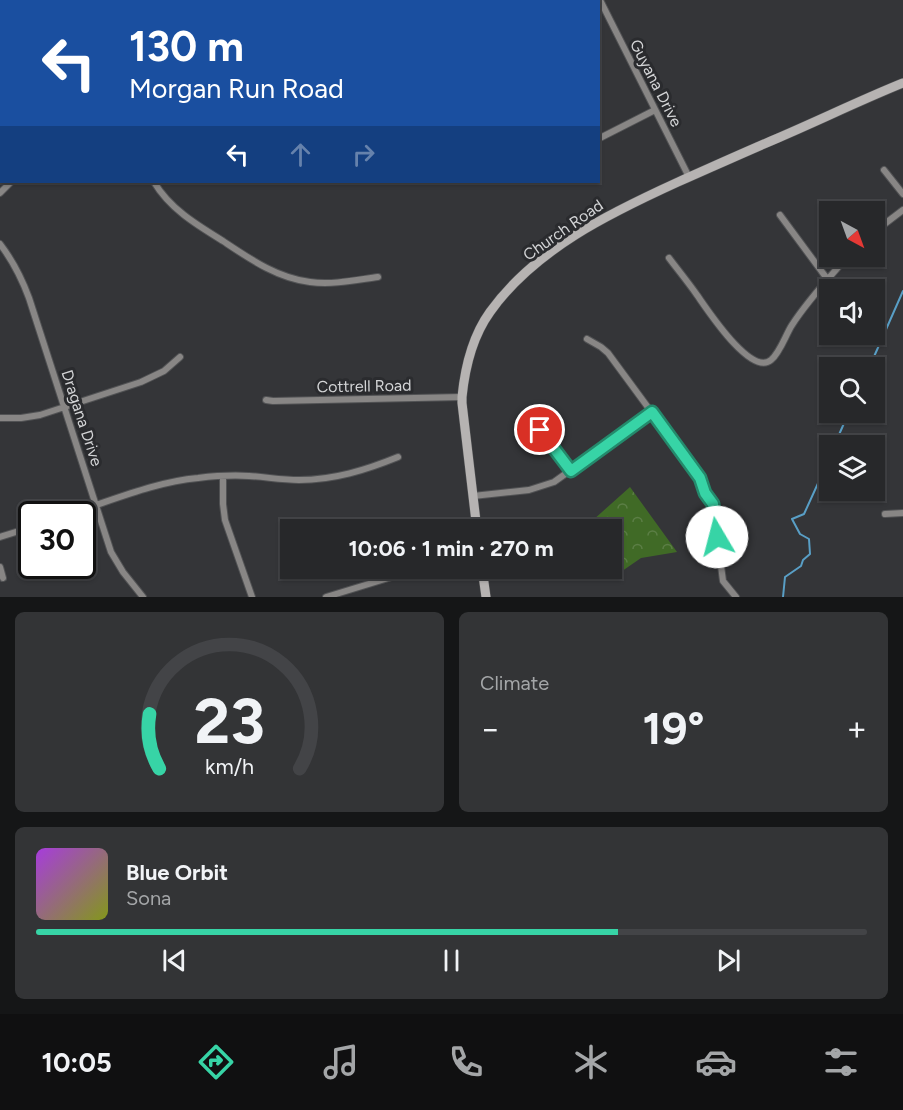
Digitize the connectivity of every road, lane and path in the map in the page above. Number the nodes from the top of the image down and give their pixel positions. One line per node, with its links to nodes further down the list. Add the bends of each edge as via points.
1 (600, 0): 2 (street, Guyana Drive)
2 (602, 12): 4 (street, Guyana Drive)
3 (903, 83): 7 (main road, Church Road)
4 (655, 110): 5 (street); 7 (street, Guyana Drive)
5 (600, 138)
6 (884, 170): 9 (street)
7 (689, 177): 22 (main road, Church Road, via 594,223 516,282 501,297 477,335 468,359)
8 (155, 183): 16 (street, via 186,217 277,273 312,283)
9 (903, 194)
10 (903, 210): 12 (street)
11 (780, 215): 17 (street)
12 (885, 224)
13 (0, 244): 24 (street, Dragana Drive, via 21,278)
14 (669, 258): 19 (street, via 732,341 761,363 773,359 792,325)
15 (839, 267): 18 (street)
16 (378, 277)
17 (827, 279)
18 (829, 279)
19 (819, 291)
20 (587, 339): 25 (street, via 608,353)
21 (180, 357): 24 (street, via 164,371 141,382)
22 (462, 397): 23 (street, Cottrell Road); 31 (main road, Church Road)
23 (266, 400)
24 (64, 408): 26 (street, via 27,418); 32 (street, Dragana Drive)
25 (652, 412): 29 (street); 47 (street, via 696,472 713,504 723,580)
26 (0, 418)
27 (540, 430): 29 (street)
28 (398, 457): 30 (street, via 319,479)
29 (571, 471): 31 (street, via 554,482 529,489)
30 (223, 476): 33 (street, via 171,483); 44 (street, via 225,520)
31 (473, 496): 36 (main road, Church Road)
32 (94, 501)
33 (96, 506): 43 (street, Dragana Drive, via 116,562)
34 (903, 513): 35 (street)
35 (885, 514)
36 (476, 519)
37 (18, 531): 38 (street)
38 (0, 537)
39 (0, 567): 40 (street)
40 (3, 578)
41 (385, 579): 45 (street)
42 (484, 579): 46 (main road)
43 (143, 597)
44 (252, 597)
45 (326, 597)
46 (486, 597)
47 (736, 597)

